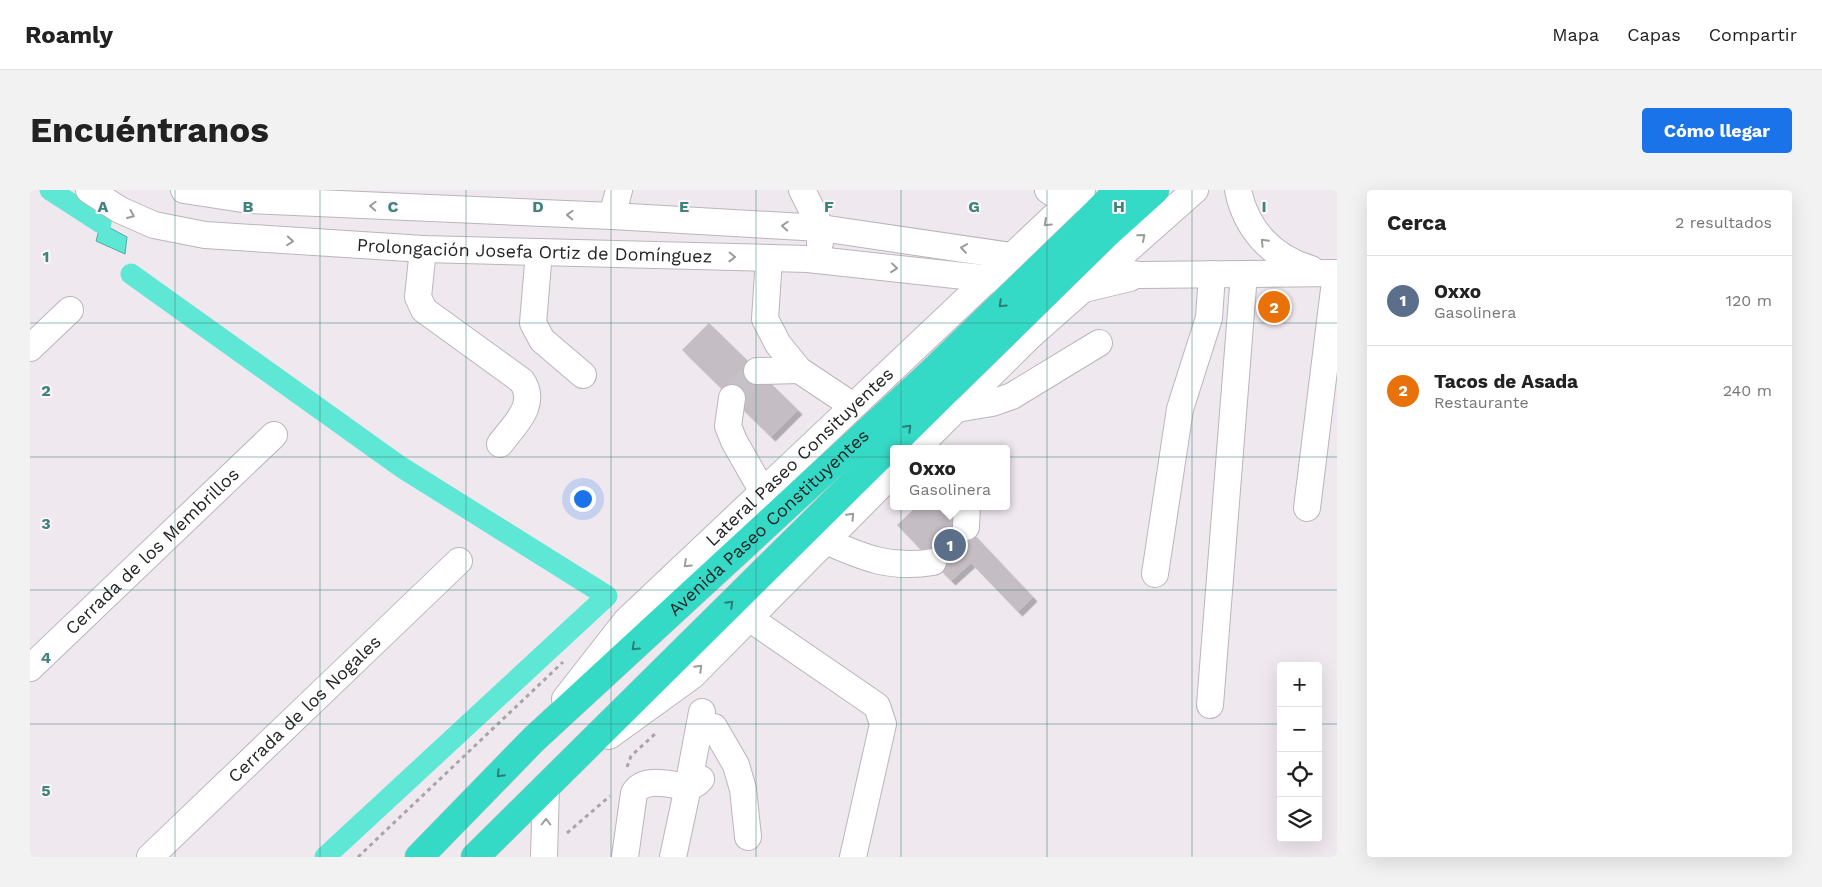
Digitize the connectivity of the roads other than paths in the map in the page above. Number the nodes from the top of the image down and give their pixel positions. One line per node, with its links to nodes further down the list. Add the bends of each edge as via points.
1 (89, 190): 14 (street, Prolongación Josefa Ortiz de Domínguez, one-way to 14, via 120,210 154,225 182,232)
2 (184, 190): 10 (street, Prolongación Josefa Ortiz de Domínguez, via 226,198)
3 (619, 190): 12 (street)
4 (802, 190): 13 (street)
5 (1119, 190): 56 (highway, Avenida Paseo Constituyentes, one-way to 56, bridge, via 931,373)
6 (1155, 190): 42 (highway, Avenida Paseo Constituyentes, one-way to 6, bridge)
7 (1195, 190): 19 (street, one-way to 7)
8 (1238, 190): 20 (street, one-way to 8, via 1286,260 1262,240 1244,213)
9 (1066, 194): 16 (street, Lateral Paseo Consituyentes, one-way to 16)
10 (276, 196): 11 (street, Prolongación Josefa Ortiz de Domínguez, one-way to 10)
11 (448, 200): 12 (street, Prolongación Josefa Ortiz de Domínguez, one-way to 11)
12 (612, 216): 13 (street, Prolongación Josefa Ortiz de Domínguez, one-way to 12)
13 (821, 228): 16 (street, Prolongación Josefa Ortiz de Domínguez, one-way to 13); 18 (street, via 820,243)
14 (423, 249): 15 (street, Prolongación Josefa Ortiz de Domínguez); 40 (street, via 418,297 424,310 522,380 528,390 523,414)
15 (539, 252): 17 (street, Prolongación Josefa Ortiz de Domínguez, one-way to 17); 34 (street, via 533,322 542,340)
16 (1012, 255): 19 (street, Prolongación Josefa Ortiz de Domínguez); 24 (street, Lateral Paseo Consituyentes)
17 (769, 258): 18 (street, Prolongación Josefa Ortiz de Domínguez); 32 (street, via 765,319 778,344)
18 (808, 259): 24 (street, Prolongación Josefa Ortiz de Domínguez, one-way to 24)
19 (1106, 269): 23 (street, Prolongación Josefa Ortiz de Domínguez); 25 (street)
20 (1331, 273): 22 (street); 46 (street)
21 (1212, 274): 22 (street); 23 (street); 50 (street, via 1209,318 1180,409)
22 (1244, 274): 54 (street)
23 (1140, 275): 25 (street)
24 (990, 278): 25 (street, Prolongación Josefa Ortiz de Domínguez); 26 (street, Lateral Paseo Consituyentes)
25 (1084, 289): 28 (street)
26 (956, 309): 28 (street, via 968,324 983,334 1006,339); 30 (street, Lateral Paseo Consituyentes)
27 (70, 310): 31 (street)
28 (1029, 337): 35 (street)
29 (1099, 343): 38 (street, via 1012,396)
30 (917, 346): 35 (street, via 950,348 970,356 977,369); 37 (street, Lateral Paseo Consituyentes)
31 (30, 348)
32 (799, 370): 33 (street); 37 (street)
33 (757, 371)
34 (583, 375)
35 (978, 386): 38 (street)
36 (732, 398): 45 (street, via 728,426)
37 (853, 406): 45 (street, Lateral Paseo Consituyentes)
38 (956, 409): 41 (street)
39 (274, 436): 52 (street, Cerrada de los Membrillos)
40 (500, 444)
41 (929, 444)
42 (892, 445)
43 (890, 447): 57 (highway, Avenida Paseo Constituyentes, one-way to 43, bridge)
44 (890, 476): 47 (street, one-way to 44)
45 (763, 492): 56 (street, Lateral Paseo Consituyentes, one-way to 56, via 626,622)
46 (1307, 508)
47 (826, 542): 49 (street, via 888,564 911,566); 51 (street)
48 (459, 561): 61 (street, Cerrada de los Nogales)
49 (933, 562)
50 (1155, 574)
51 (749, 618): 53 (street, one-way to 51, via 692,676); 66 (street, via 877,706 883,724)
52 (30, 668)
53 (676, 687): 55 (street); 57 (street)
54 (1210, 705)
55 (708, 720): 58 (street); 59 (street, via 738,773)
56 (534, 739): 62 (highway, Avenida Paseo Constituyentes, one-way to 62)
57 (554, 778): 60 (street, one-way to 57); 63 (highway, Avenida Paseo Constituyentes)
58 (688, 787): 64 (street, via 646,782 638,786 634,793); 65 (street)
59 (748, 836)
60 (545, 850)
61 (150, 857)
62 (419, 857)
63 (475, 857)
64 (626, 857)
65 (673, 857)
66 (853, 857)

